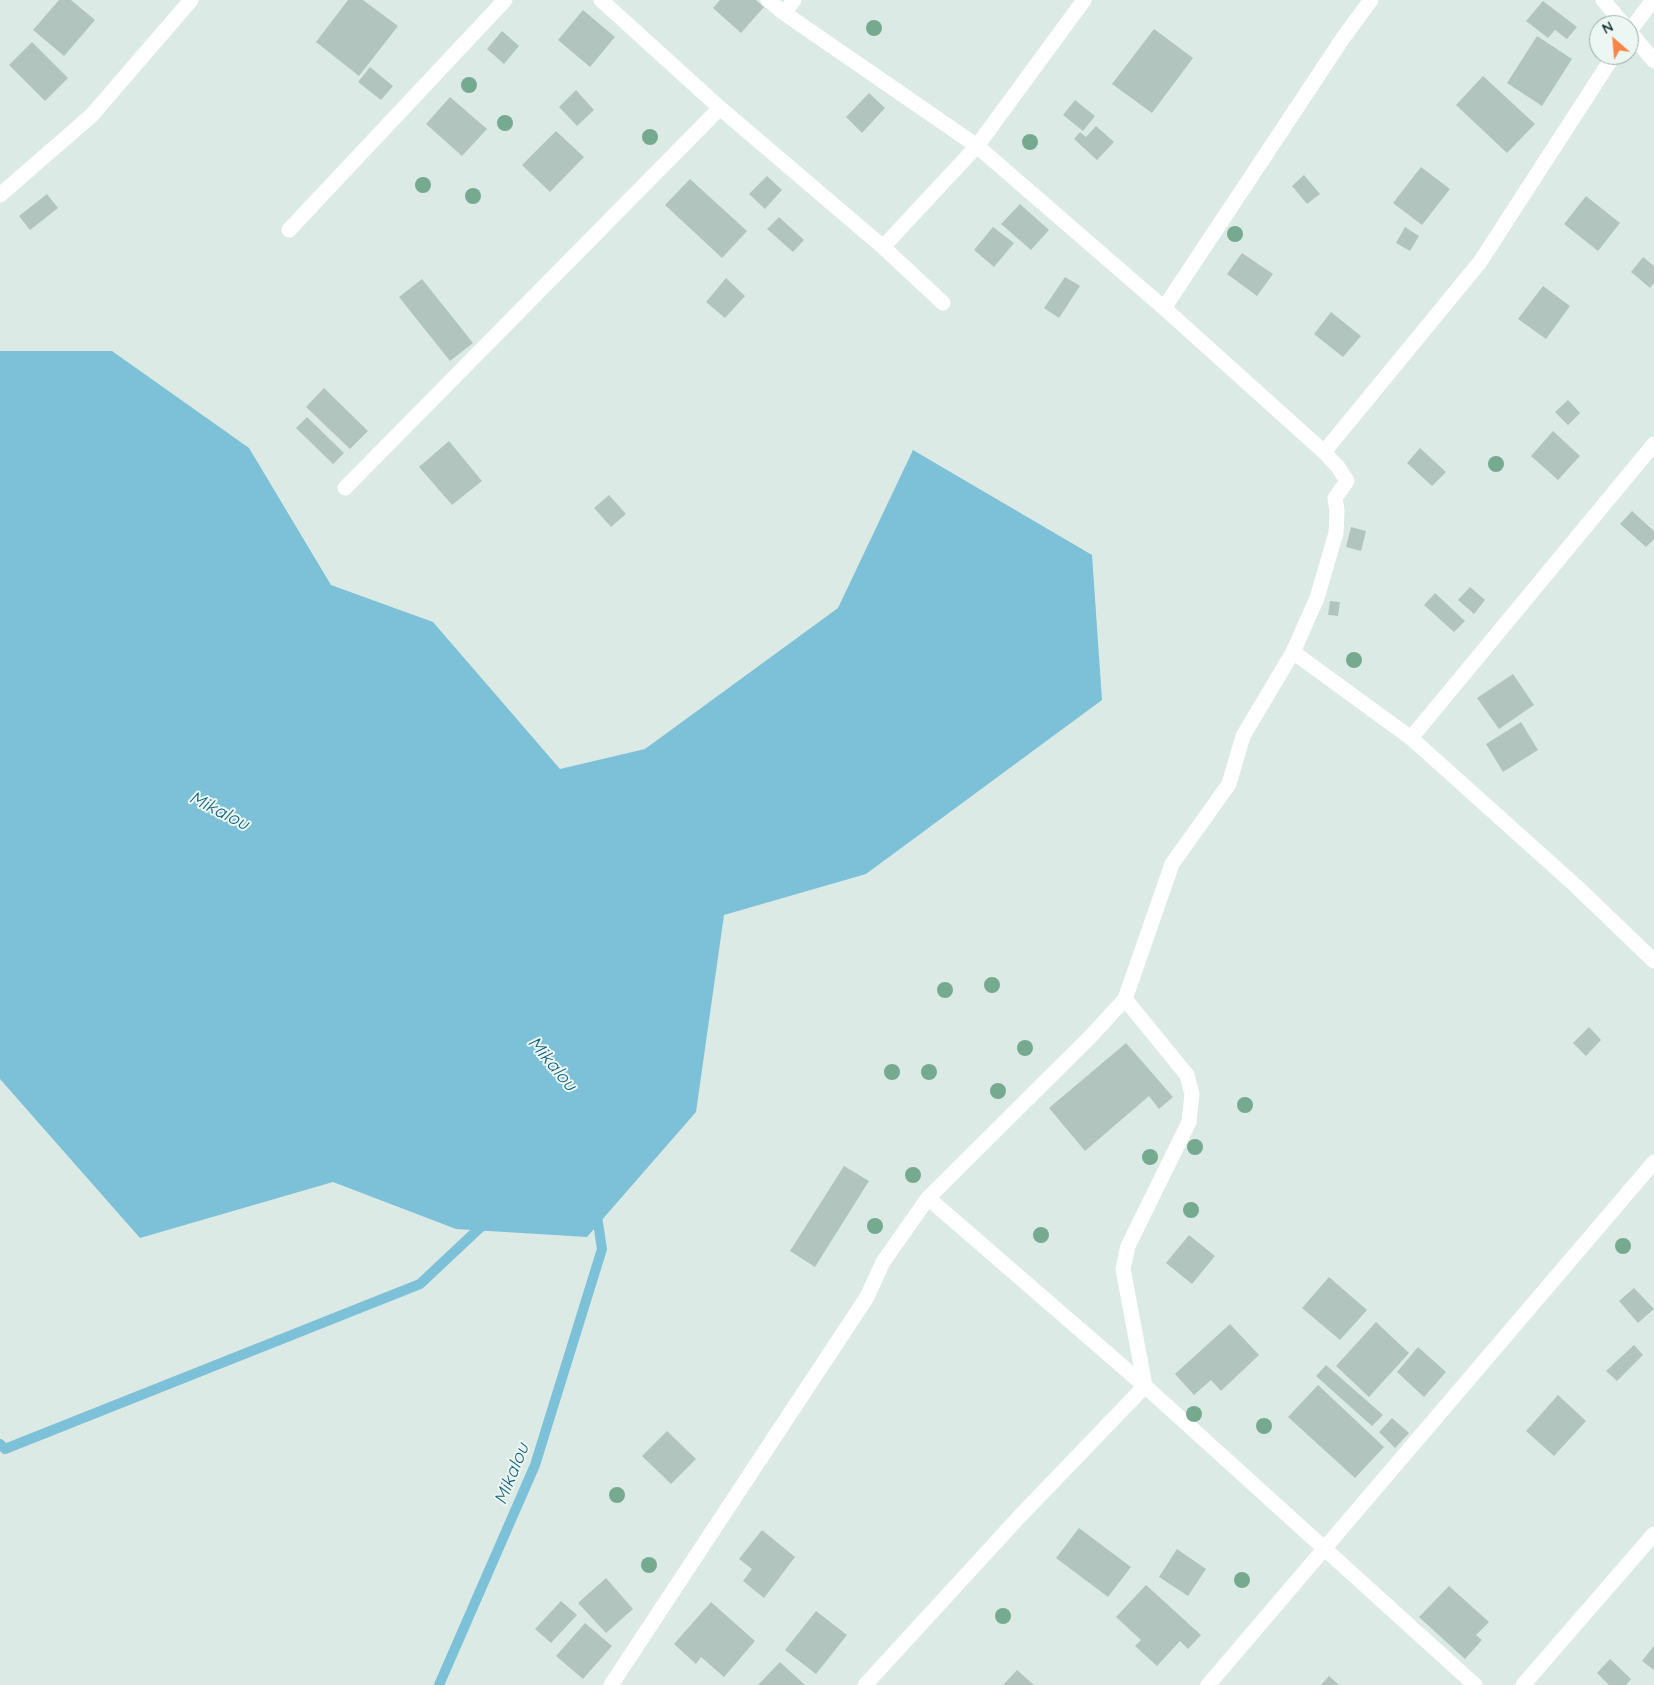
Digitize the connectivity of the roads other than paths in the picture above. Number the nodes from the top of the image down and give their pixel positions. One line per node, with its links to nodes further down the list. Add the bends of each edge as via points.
1 (191, 0): 18 (street, via 92,114)
2 (505, 0): 19 (street)
3 (601, 0): 16 (street)
4 (768, 0): 10 (street)
5 (794, 0): 10 (street)
6 (1084, 0): 17 (street)
7 (1371, 0): 22 (street)
8 (1603, 0): 11 (street)
9 (1653, 0): 12 (street)
10 (784, 13): 17 (street)
11 (1616, 15)
12 (1639, 19)
13 (1639, 44): 14 (street)
14 (1654, 61)
15 (1608, 65): 24 (street, via 1480,262)
16 (720, 108): 20 (street); 25 (street)
17 (976, 146): 20 (street); 22 (street)
18 (0, 194)
19 (289, 230)
20 (883, 247): 21 (street)
21 (943, 303)
22 (1164, 308): 24 (street)
23 (1654, 444): 27 (street)
24 (1324, 452): 26 (street, via 1347,481 1335,498 1336,532 1317,598)
25 (345, 488)
26 (1293, 652): 27 (street); 29 (street, via 1243,736 1229,784 1172,864)
27 (1410, 738): 28 (street, via 1576,886)
28 (1654, 961)
29 (1125, 999): 31 (street); 32 (street, via 1187,1075 1192,1094 1189,1122 1128,1246 1123,1269)
30 (1654, 1162): 34 (street)
31 (928, 1198): 32 (street); 35 (street, via 883,1262 867,1296)
32 (1145, 1386): 34 (street); 36 (street)
33 (1654, 1534): 39 (street)
34 (1323, 1548): 37 (street); 38 (street)
35 (611, 1685)
36 (865, 1685)
37 (1208, 1685)
38 (1475, 1685)
39 (1524, 1685)

